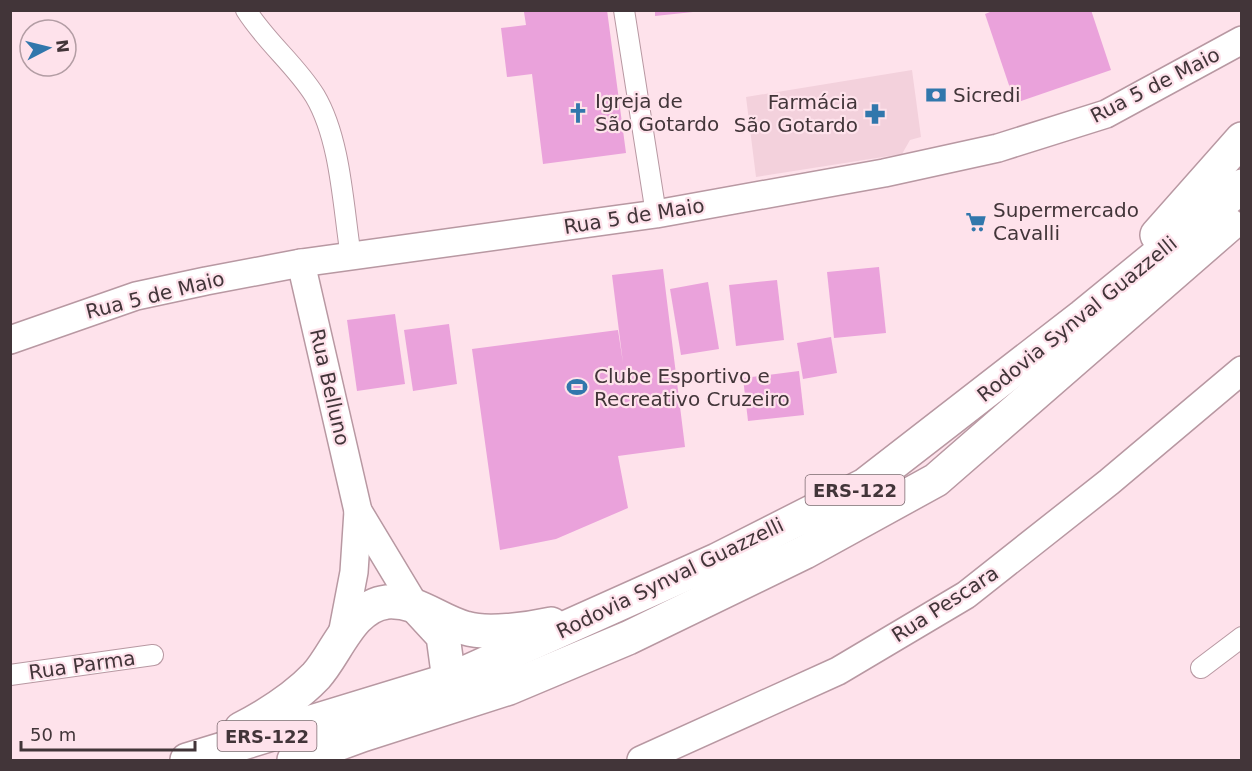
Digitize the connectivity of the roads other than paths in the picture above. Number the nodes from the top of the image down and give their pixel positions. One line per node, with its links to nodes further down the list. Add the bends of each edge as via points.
1 (246, 10): 10 (street, via 263,36 316,97 332,138)
2 (624, 10): 7 (street)
3 (1242, 40): 7 (street, Rua 5 de Maio, via 1106,114 998,148)
4 (1242, 139): 6 (highway)
5 (1242, 186): 9 (highway, Rodovia Synval Guazzelli / ERS-122)
6 (1196, 192): 9 (highway); 12 (highway)
7 (656, 214): 10 (street, Rua 5 de Maio)
8 (1242, 214): 12 (highway, Rodovia Synval Guazzelli / ERS-122)
9 (1156, 256): 12 (highway, Rodovia Synval Guazzelli / ERS-122)
10 (351, 257): 11 (street, Rua 5 de Maio)
11 (301, 263): 13 (street, Rua 5 de Maio, via 136,296); 15 (street, Rua Belluno)
12 (1092, 326): 17 (highway, Rodovia Synval Guazzelli / ERS-122, via 865,485); 23 (highway, Rodovia Synval Guazzelli / ERS-122, via 936,480 805,552 628,638 509,688)
13 (10, 340)
14 (1242, 370): 27 (street, Rua Pescara, via 966,595 838,671)
15 (358, 511): 16 (street, Rua Belluno); 19 (street, Rua Belluno, via 354,572)
16 (414, 604): 17 (highway, via 465,628 521,630); 19 (highway, via 385,602 359,615); 23 (highway, via 443,636)
17 (597, 615): 23 (highway, Rodovia Synval Guazzelli / ERS-122)
18 (1242, 637): 21 (street)
19 (341, 640): 24 (highway, via 339,682); 25 (highway, via 316,675 275,711)
20 (153, 655): 22 (street, Rua Parma)
21 (1201, 668)
22 (10, 675)
23 (449, 693): 24 (highway, Rodovia Synval Guazzelli / ERS-122)
24 (354, 723): 25 (highway, Rodovia Synval Guazzelli / ERS-122); 26 (highway, Rodovia Synval Guazzelli / ERS-122)
25 (186, 760)
26 (294, 760)
27 (647, 760)

